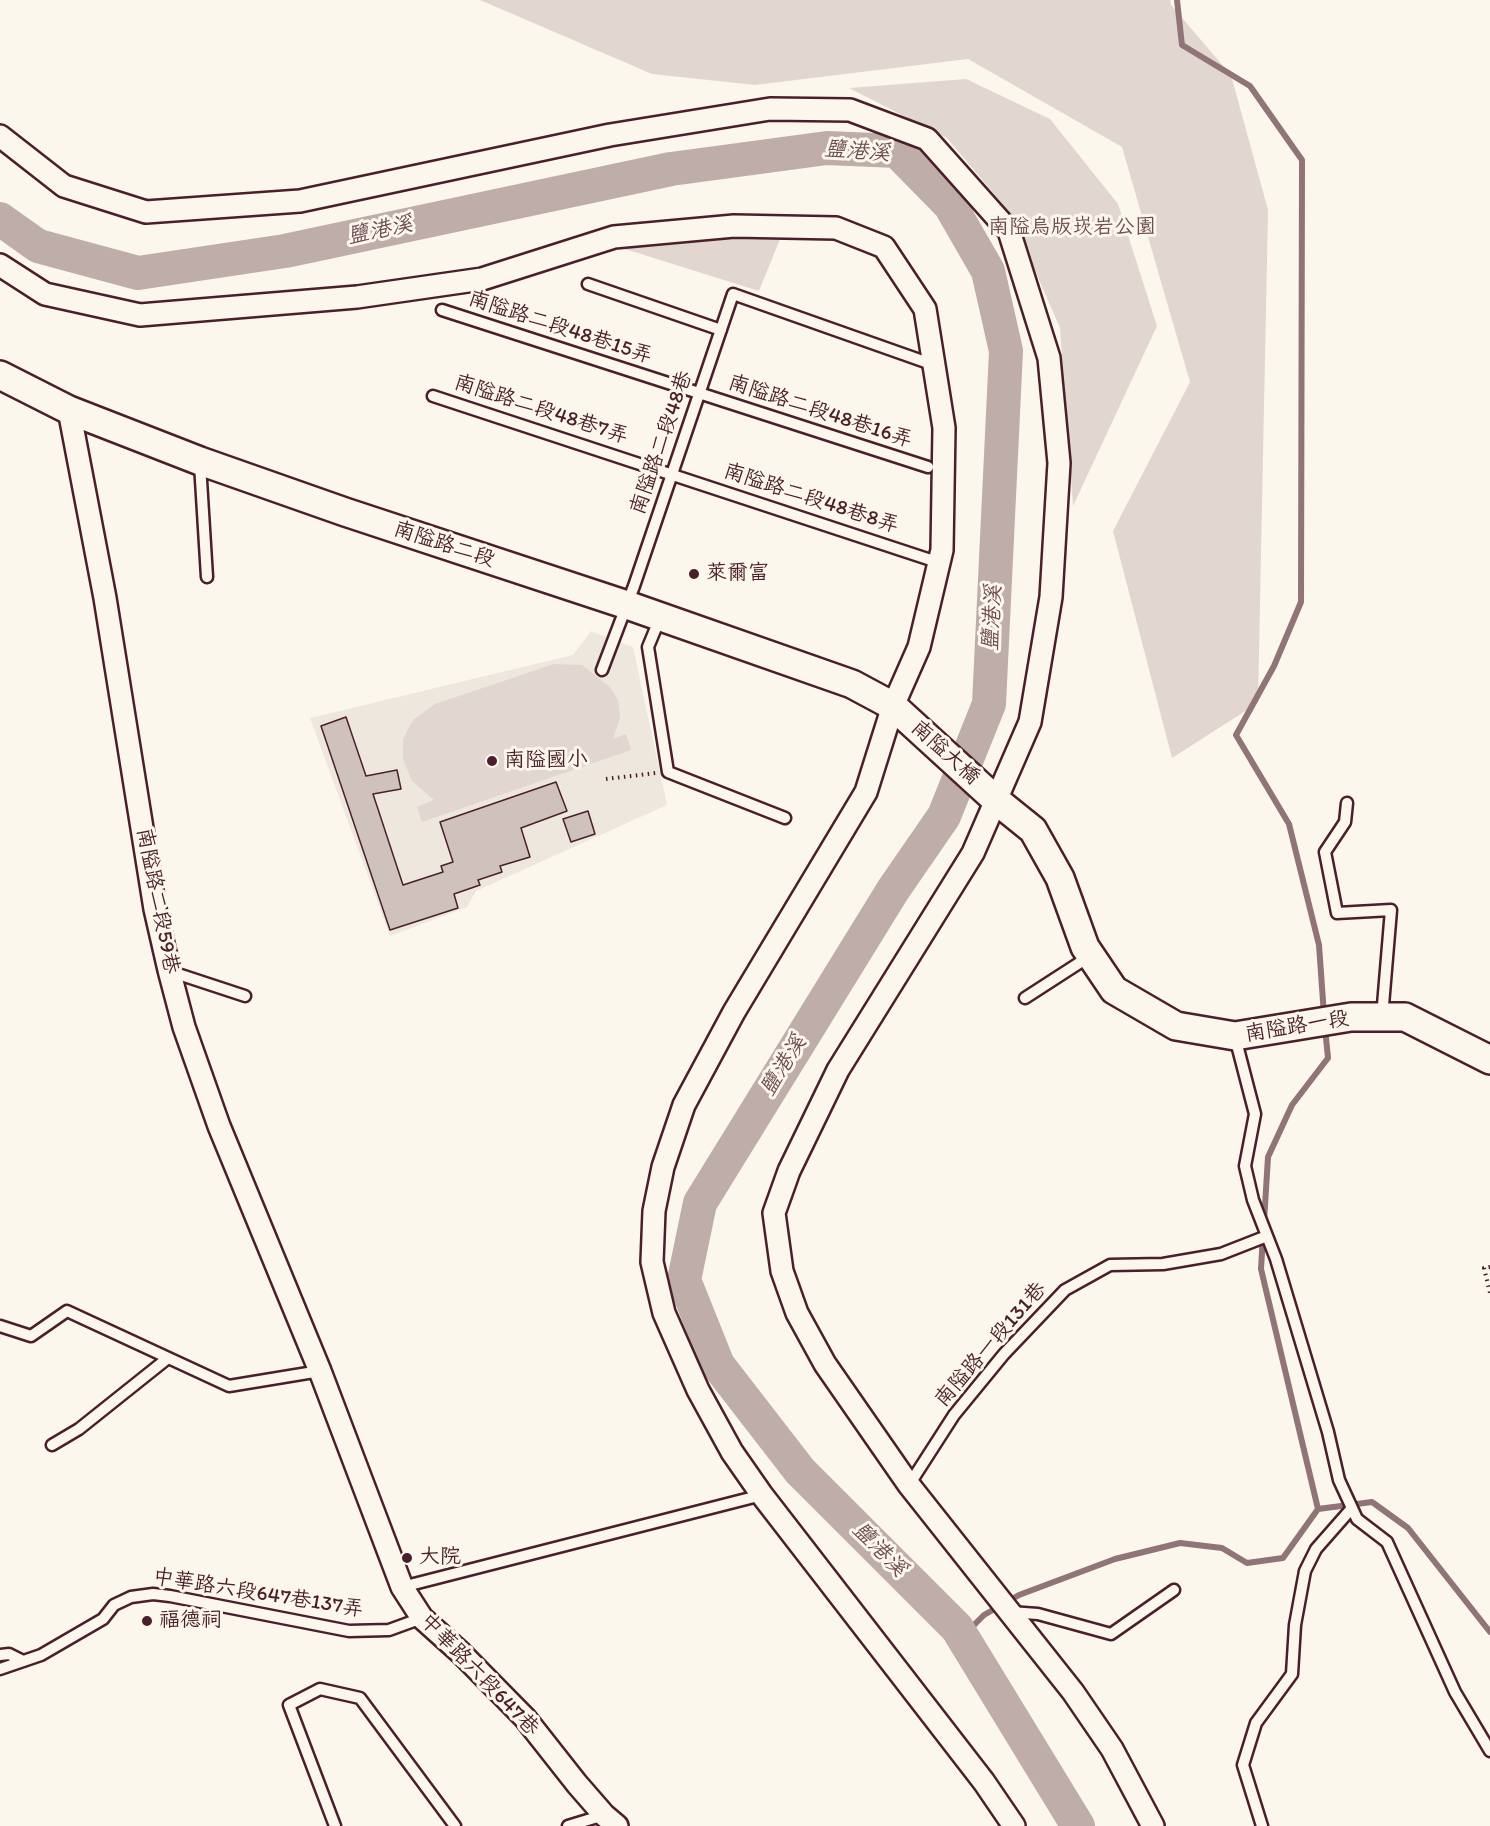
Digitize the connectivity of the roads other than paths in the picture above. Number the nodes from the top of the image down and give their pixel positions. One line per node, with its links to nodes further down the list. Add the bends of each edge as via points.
1 (0, 136): 20 (street, via 64,186 146,212 300,201 610,135 770,109 850,110 927,139 1009,231 1049,358 1059,463 1051,597 1030,722)
2 (0, 265): 6 (street, via 45,294 140,315 357,297 482,279 614,237 734,226 836,228 884,247 925,309)
3 (588, 284): 5 (lane)
4 (442, 310): 8 (lane, 南隘路二段48巷15弄)
5 (721, 330): 6 (lane, 南隘路二段48巷, via 733,294); 8 (lane, 南隘路二段48巷)
6 (934, 365): 14 (street, via 944,428)
7 (0, 375): 10 (street, 南隘路二段)
8 (700, 395): 12 (lane, 南隘路二段48巷16弄); 13 (lane, 南隘路二段48巷)
9 (433, 396): 13 (lane, 南隘路二段48巷7弄)
10 (69, 410): 11 (street, 南隘路二段); 24 (street, 南隘路二段59巷, via 105,598 155,909)
11 (200, 461): 15 (lane); 16 (street, 南隘路二段)
12 (928, 467)
13 (670, 473): 14 (lane, 南隘路二段48巷8弄); 16 (lane, 南隘路二段48巷)
14 (940, 562): 19 (street, via 919,647)
15 (207, 577)
16 (627, 605): 17 (street, 南隘路二段); 18 (lane, 南隘路二段48巷)
17 (660, 617): 19 (street, 南隘路二段, via 852,684); 22 (lane, via 648,647 668,772)
18 (602, 669)
19 (893, 706): 20 (street, 南隘大橋); 36 (street, via 866,792 734,1012 684,1105 663,1167 654,1211 652,1262 664,1313 698,1390 732,1452)
20 (997, 801): 23 (street, 南隘路一段, via 1033,830 1060,878); 35 (street, via 974,853 838,1070 789,1171 774,1213 782,1271 797,1313 825,1364)
21 (1347, 803): 27 (lane, via 1345,822 1325,852 1337,913 1391,910)
22 (785, 818)
23 (1091, 956): 26 (lane); 28 (street, 南隘路一段, via 1114,990 1176,1026)
24 (169, 970): 25 (lane); 33 (street, 南隘路二段59巷, via 184,1027 219,1126)
25 (245, 996)
26 (1025, 998)
27 (1382, 1017): 28 (street, 南隘路一段, via 1351,1017); 29 (street, 南隘路一段, via 1405,1017)
28 (1235, 1036): 30 (lane, via 1255,1114 1245,1166 1253,1200)
29 (1490, 1060)
30 (1268, 1236): 35 (lane, 南隘路一段131巷, via 1221,1254 1162,1264 1110,1265 1065,1290 1004,1354 954,1415); 37 (lane, via 1339,1480)
31 (0, 1326): 32 (lane, via 31,1336 67,1311)
32 (168, 1358): 33 (lane, via 229,1386); 34 (lane)
33 (320, 1371): 38 (street, 中華路六段647巷)
34 (52, 1445)
35 (909, 1485): 40 (street)
36 (762, 1495): 38 (lane); 50 (street)
37 (1352, 1508): 45 (lane, via 1357,1519 1387,1542 1455,1692); 52 (lane, via 1316,1549 1305,1571 1295,1625 1292,1674 1256,1723 1243,1765)
38 (402, 1587): 41 (street, 中華路六段647巷)
39 (1174, 1590): 40 (lane, via 1111,1634 1038,1614)
40 (1010, 1612): 51 (street, via 1112,1749)
41 (422, 1618): 43 (lane, 中華路六段647巷137弄, via 389,1630 349,1631 170,1596 131,1597 114,1605 103,1619 41,1655); 46 (street, 中華路六段647巷, via 525,1718)
42 (0, 1655): 43 (lane, via 9,1654)
43 (23, 1661): 44 (lane, 中華路六段647巷137弄)
44 (0, 1670)
45 (1490, 1751)
46 (611, 1820): 49 (lane)
47 (335, 1826): 48 (lane, via 289,1705 320,1689 360,1698)
48 (455, 1826)
49 (568, 1826)
50 (1014, 1826)
51 (1152, 1826)
52 (1262, 1826)

